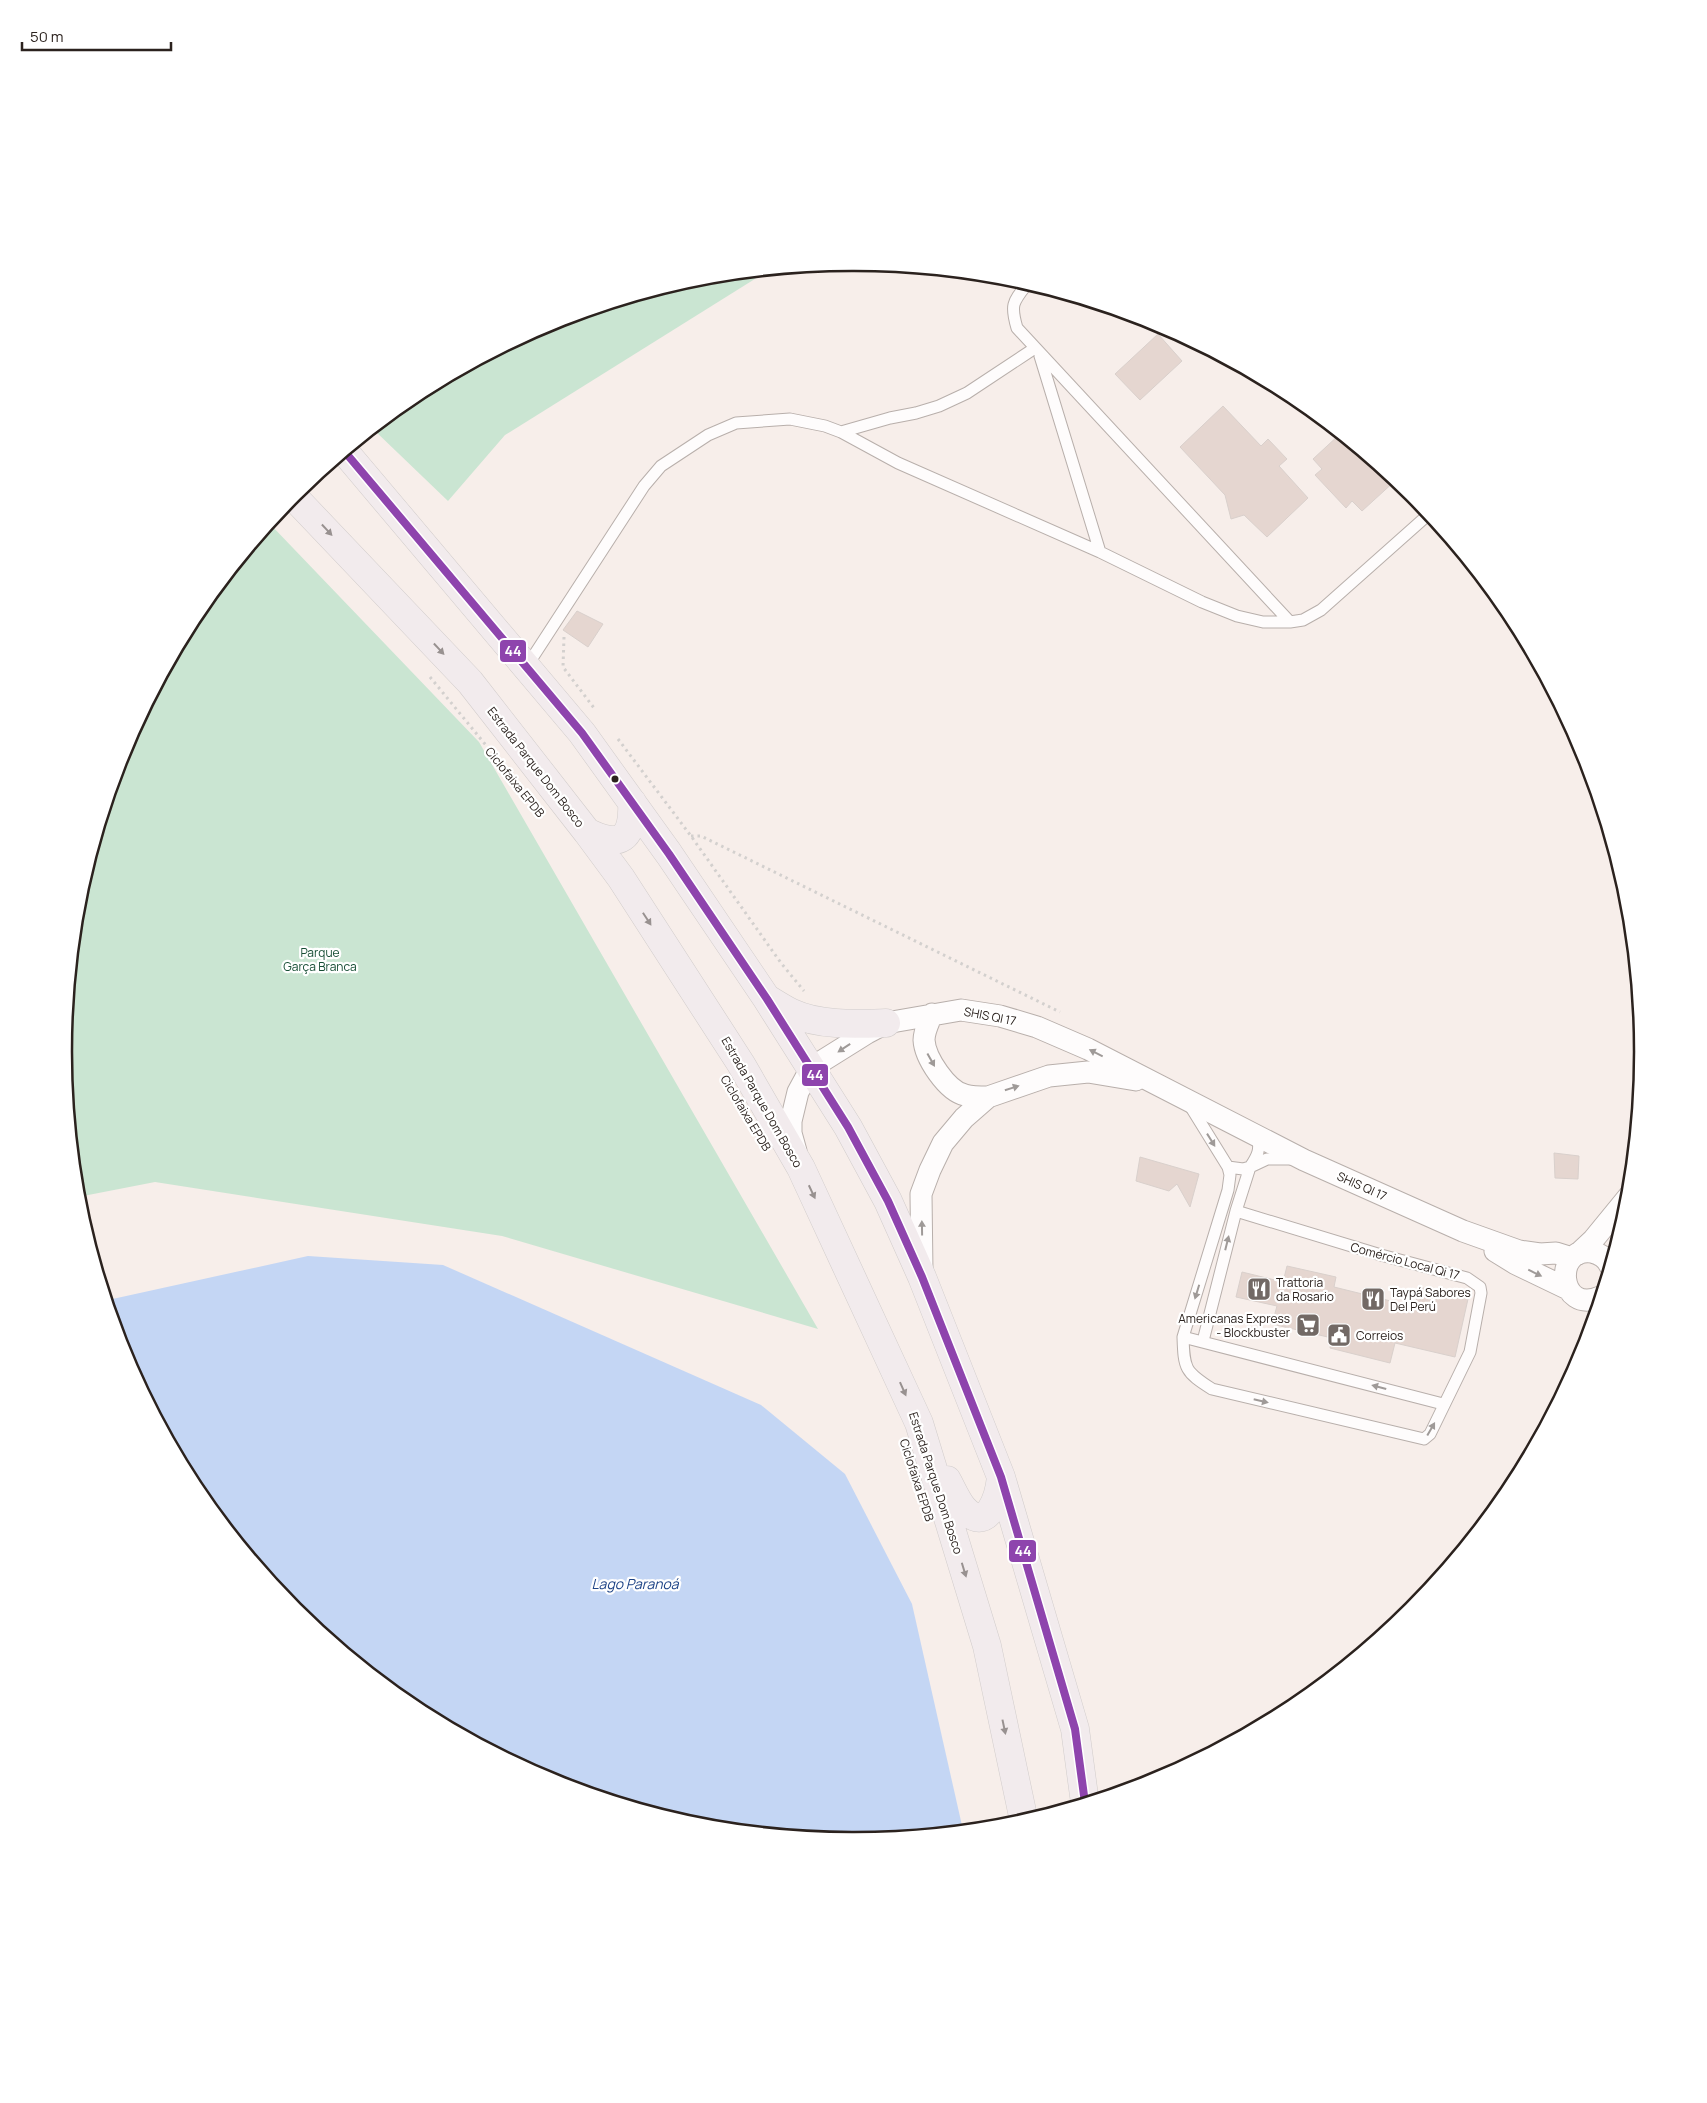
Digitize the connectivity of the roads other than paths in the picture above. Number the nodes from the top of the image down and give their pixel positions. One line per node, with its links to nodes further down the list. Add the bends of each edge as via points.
1 (1023, 290): 2 (lane, via 1012,311 1017,328)
2 (1037, 351): 3 (lane, via 939,406); 7 (lane); 8 (lane)
3 (841, 432): 7 (lane, via 898,464); 9 (lane, via 790,419 736,423 708,435 661,466 644,486)
4 (349, 456): 9 (main road)
5 (298, 502): 11 (main road, Estrada Parque Dom Bosco, one-way to 11, via 470,682)
6 (1424, 518): 8 (lane, via 1321,610 1303,620)
7 (1100, 552): 8 (lane, via 1237,616 1263,622)
8 (1290, 622)
9 (527, 666): 10 (main road, via 582,733)
10 (632, 802): 11 (main road, via 633,816 625,836 615,841 603,840); 12 (main road)
11 (587, 832): 13 (main road, Estrada Parque Dom Bosco)
12 (668, 854): 13 (main road, via 648,846 640,847 630,853 623,865); 14 (main road)
13 (621, 878): 25 (main road, Estrada Parque Dom Bosco, one-way to 25, via 749,1076)
14 (766, 998): 16 (main road, via 793,1014 812,1019 837,1023); 17 (main road)
15 (932, 1014): 16 (street, SHIS QI 17); 18 (street, SHIS QI 17, one-way to 15, via 1036,1027 1000,1016 961,1010); 19 (street, one-way to 19, via 924,1041 940,1075 950,1089 964,1095)
16 (886, 1023): 17 (street, SHIS QI 17, one-way to 17)
17 (811, 1068): 25 (street, SHIS QI 17, via 798,1092 791,1121); 31 (main road, via 879,1185)
18 (1155, 1083): 19 (street, SHIS QI 17, one-way to 18, via 1049,1076 1088,1072); 20 (street, SHIS QI 17)
19 (988, 1097): 31 (street, SHIS QI 17, one-way to 19, via 922,1194 930,1170 943,1143)
20 (1185, 1098): 21 (street, SHIS QI 17); 23 (lane, one-way to 23)
21 (1255, 1135): 22 (street, SHIS QI 17); 24 (lane, via 1259,1150)
22 (1304, 1160): 24 (lane, via 1274,1158); 28 (street, SHIS QI 17)
23 (1228, 1167): 24 (lane); 33 (lane, Comércio Local Qi 17, one-way to 33, via 1228,1190)
24 (1250, 1167): 27 (lane)
25 (801, 1168): 36 (main road, Estrada Parque Dom Bosco, one-way to 36)
26 (1618, 1210): 29 (street)
27 (1236, 1211): 34 (lane, one-way to 27); 35 (lane, Comércio Local Qi 17, via 1476,1282 1482,1293 1470,1352)
28 (1463, 1230): 29 (street, SHIS QI 17, via 1519,1251); 32 (street, SHIS QI 17, one-way to 32, via 1516,1264)
29 (1575, 1256): 30 (street, SHIS QI 17, via 1589,1252 1600,1254); 32 (street, via 1564,1276)
30 (1606, 1260)
31 (922, 1277): 37 (main road)
32 (1588, 1298)
33 (1183, 1337): 34 (lane); 35 (lane, Comércio Local Qi 17, one-way to 35, via 1184,1362 1192,1377 1212,1389 1420,1439 1430,1434)
34 (1202, 1341): 35 (lane, one-way to 34)
35 (1443, 1404)
36 (919, 1423): 37 (main road, via 963,1508 972,1516 982,1516 992,1510 999,1494); 39 (main road, Estrada Parque Dom Bosco, one-way to 39, via 987,1646)
37 (1001, 1477): 38 (main road, via 1075,1729)
38 (1084, 1797)
39 (1022, 1813)

